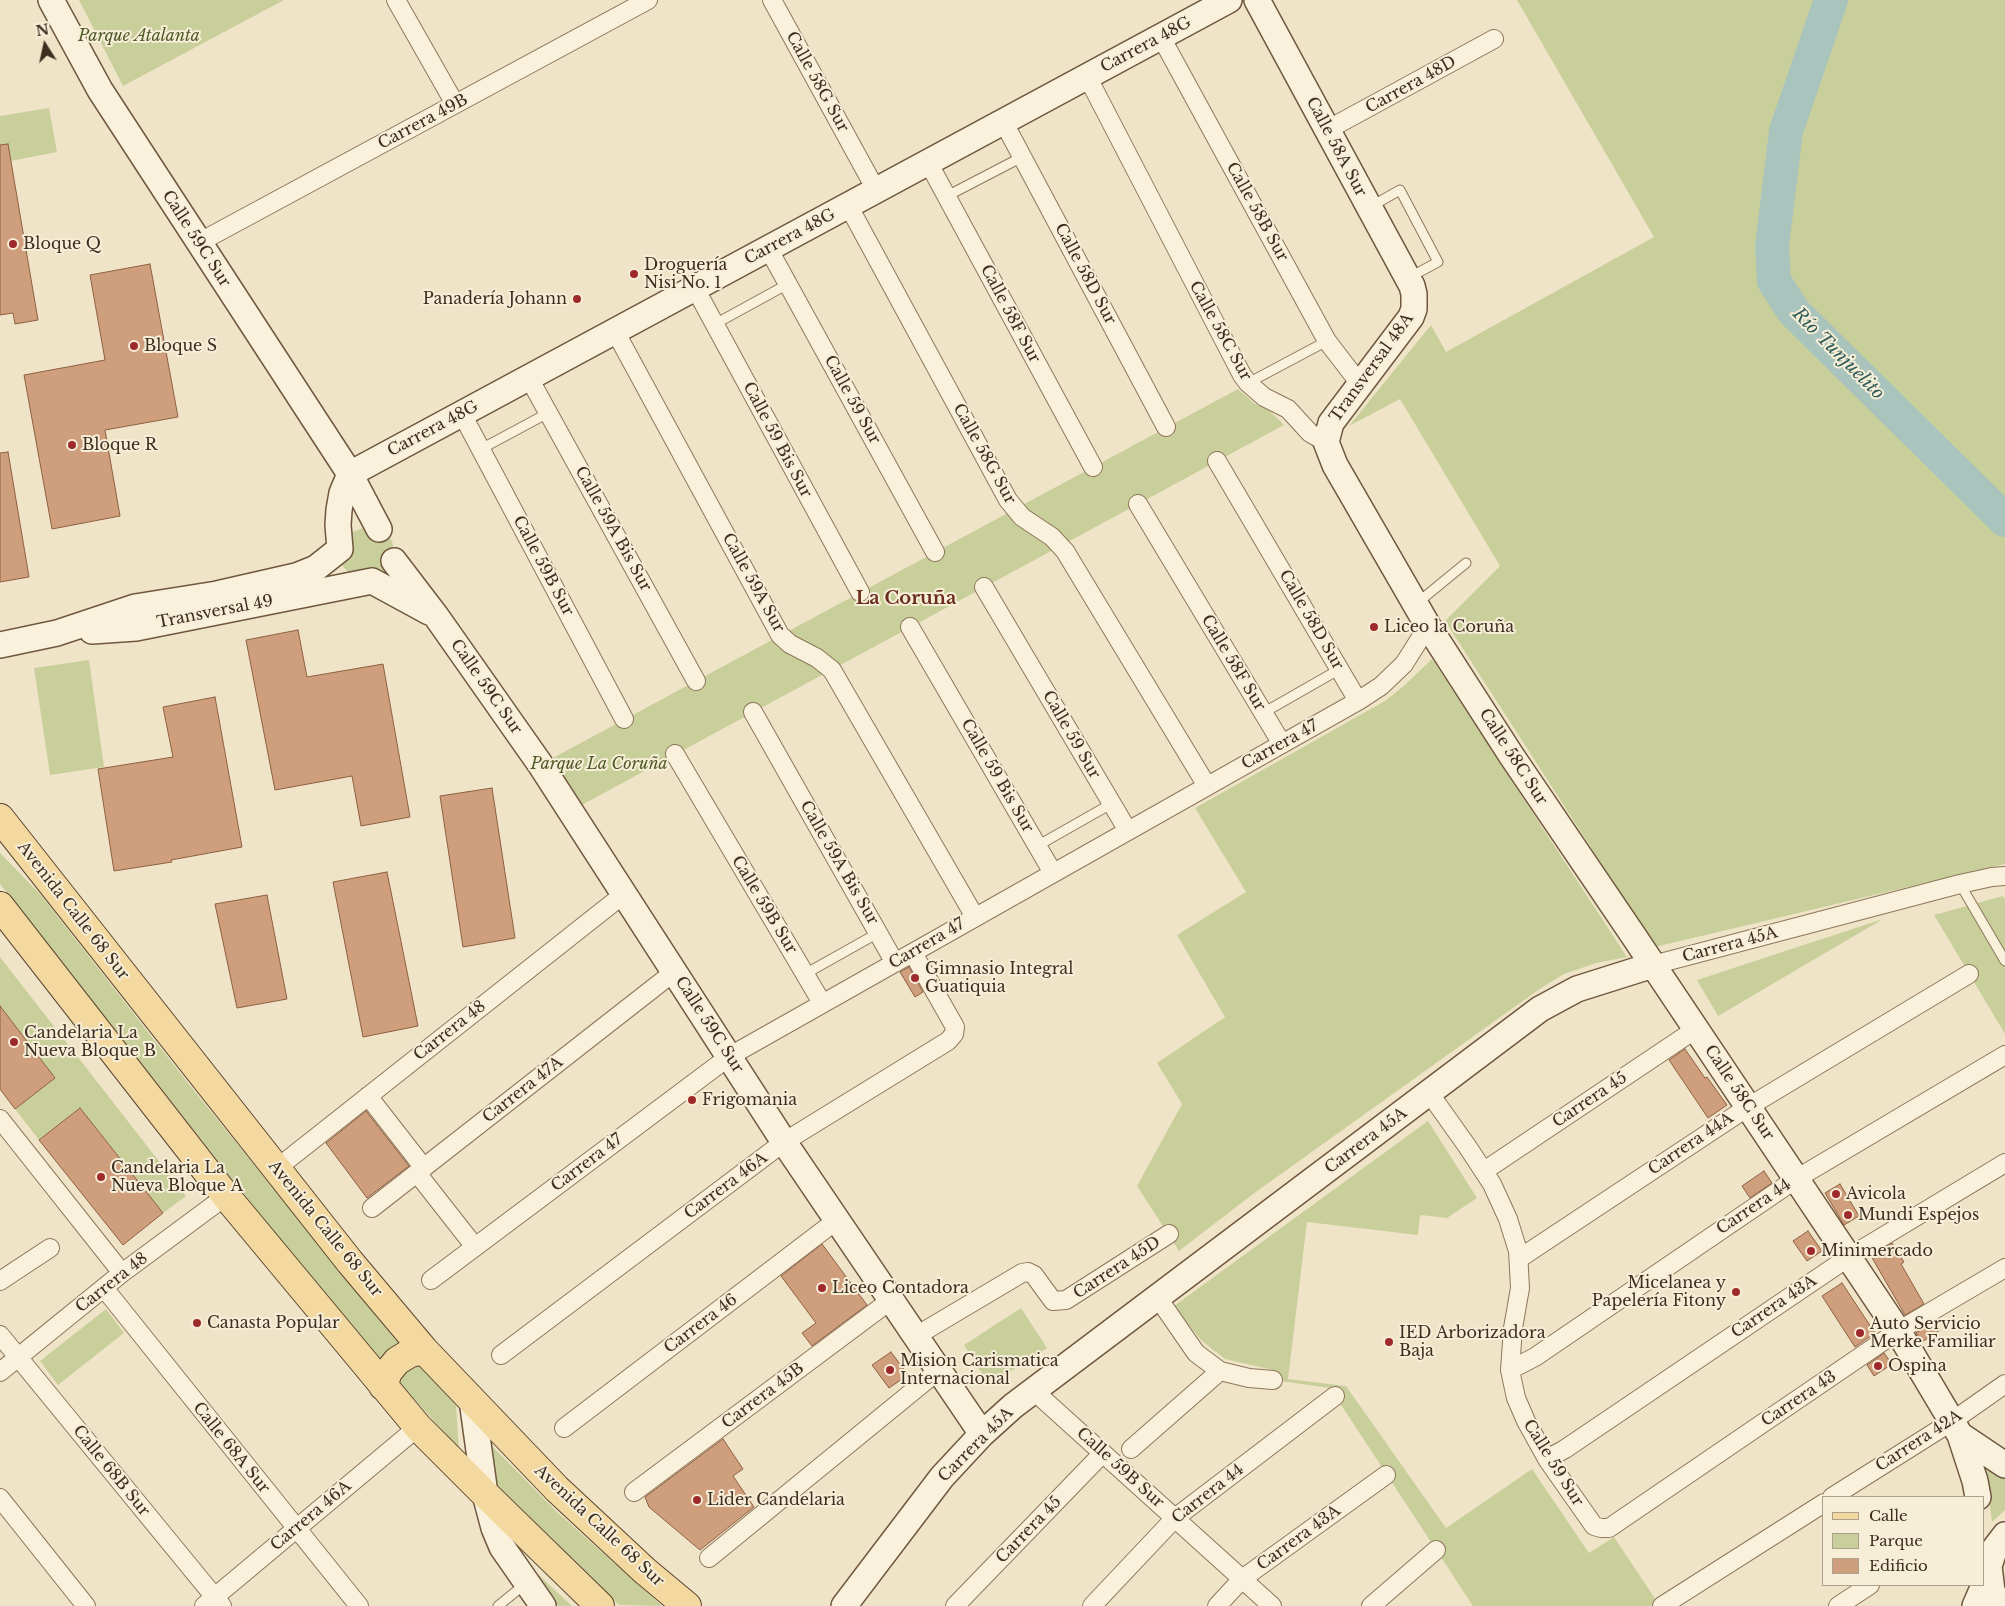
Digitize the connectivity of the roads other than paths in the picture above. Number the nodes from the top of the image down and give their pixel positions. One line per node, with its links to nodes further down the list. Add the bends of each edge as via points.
1 (51, 0): 19 (street, Calle 59C Sur, via 100,90)
2 (396, 0): 10 (street)
3 (648, 0): 10 (street, Carrera 49B)
4 (772, 0): 15 (street, Calle 58G Sur)
5 (1229, 0): 7 (street, Carrera 48G)
6 (1257, 0): 12 (street, Calle 58A Sur)
7 (1161, 36): 9 (street, Carrera 48G); 26 (street, Calle 58B Sur)
8 (1494, 39): 12 (street, Carrera 48D)
9 (1087, 76): 11 (street, Carrera 48G); 28 (street, Calle 58C Sur, via 1221,337)
10 (455, 104): 19 (street, Carrera 49B)
11 (1003, 122): 13 (street, Calle 58D Sur); 14 (street, Carrera 48G)
12 (1327, 130): 18 (street, Calle 58A Sur)
13 (1022, 157): 16 (lane); 32 (street, Calle 58D Sur)
14 (928, 162): 15 (street, Carrera 48G); 16 (street, Calle 58F Sur)
15 (876, 190): 17 (street, Carrera 48G)
16 (946, 196): 36 (street, Calle 58F Sur)
17 (848, 205): 20 (street, Carrera 48G); 61 (street, Calle 58G Sur, via 1008,500 1022,518 1052,537 1065,551)
18 (1369, 208): 22 (street, Calle 58A Sur); 22 (lane, via 1400,190 1438,262)
19 (198, 243): 37 (street, Calle 59C Sur)
20 (768, 248): 21 (street, Calle 59 Sur); 23 (street, Carrera 48G)
21 (788, 284): 24 (lane); 41 (street, Calle 59 Sur)
22 (1411, 286): 29 (street, Transversal 48A, via 1414,309 1411,317)
23 (695, 288): 24 (street, Calle 59 Bis Sur); 25 (street, Carrera 48G)
24 (715, 324): 46 (street, Calle 59 Bis Sur)
25 (615, 331): 27 (street, Carrera 48G); 71 (street, Calle 59A Sur, via 780,635 832,670)
26 (1328, 341): 28 (lane); 29 (street, Calle 58B Sur)
27 (529, 378): 30 (street, Calle 59A Bis Sur); 31 (street, Carrera 48G)
28 (1248, 383): 33 (street, Calle 58C Sur, via 1264,397 1288,409 1310,433)
29 (1360, 384): 33 (street, Transversal 48A, via 1331,423)
30 (548, 413): 34 (lane); 54 (street, Calle 59A Bis Sur)
31 (462, 414): 34 (street, Calle 59B Sur); 37 (street, Carrera 48G)
32 (1166, 427)
33 (1326, 442): 48 (street, Calle 58C Sur, via 1335,465)
34 (481, 449): 58 (street, Calle 59B Sur)
35 (1217, 461): 53 (street, Calle 58D Sur)
36 (1092, 467)
37 (350, 474): 39 (street, Calle 59C Sur); 40 (street, via 339,510)
38 (1138, 504): 57 (street, Calle 58F Sur)
39 (379, 529): 40 (street, via 357,529 345,539); 42 (street, via 392,541)
40 (340, 549): 44 (street, via 340,560 346,572 358,580); 47 (street, Transversal 49, via 306,573)
41 (935, 552)
42 (394, 561): 44 (street, via 385,575); 49 (street, Calle 59C Sur)
43 (1466, 563): 48 (lane)
44 (372, 581): 47 (street, Transversal 49); 49 (street, Calle 59C Sur)
45 (984, 587): 62 (street, Calle 59 Sur)
46 (860, 592)
47 (219, 602): 52 (street, Transversal 49, via 135,607 57,633)
48 (1416, 604): 50 (street, Calle 58C Sur)
49 (436, 616): 69 (street, Calle 59C Sur, via 540,764)
50 (1428, 626): 55 (street, Carrera 47, via 1404,664); 76 (street, Calle 58C Sur, via 1510,755)
51 (910, 627): 65 (street, Calle 59 Bis Sur)
52 (0, 645)
53 (1340, 669): 55 (street, Calle 58D Sur); 57 (lane)
54 (696, 681)
55 (1358, 701): 59 (street, Carrera 47)
56 (753, 712): 72 (street, Calle 59A Bis Sur)
57 (1263, 713): 59 (street, Calle 58F Sur)
58 (624, 719)
59 (1282, 744): 61 (street, Carrera 47)
60 (675, 754): 78 (street, Calle 59B Sur)
61 (1207, 786): 64 (street, Carrera 47)
62 (1111, 804): 64 (street, Calle 59 Sur); 65 (lane)
63 (0, 818): 90 (main road, Avenida Calle 68 Sur)
64 (1128, 831): 66 (street, Carrera 47)
65 (1037, 846): 66 (street, Calle 59 Bis Sur)
66 (1053, 873): 71 (street, Carrera 47)
67 (2005, 876): 68 (street, Carrera 45A)
68 (1960, 884): 74 (lane); 76 (street, Carrera 45A)
69 (624, 894): 77 (street, Calle 59C Sur); 85 (street, Carrera 48)
70 (0, 906): 94 (main road)
71 (975, 917): 73 (street, Carrera 47)
72 (878, 932): 75 (street, Calle 59A Bis Sur); 78 (lane)
73 (913, 953): 75 (street, Carrera 47); 88 (street, Carrera 46A, via 955,1027 954,1034 948,1041)
74 (2005, 961)
75 (895, 962): 80 (street, Carrera 47)
76 (1653, 965): 81 (street, Calle 58C Sur); 84 (street, Carrera 45A, via 1577,989 1540,1009)
77 (674, 972): 83 (street, Calle 59C Sur); 91 (street, Carrera 47A)
78 (805, 974): 80 (street, Calle 59B Sur)
79 (1969, 974): 86 (street, Carrera 44A)
80 (822, 1003): 83 (street, Carrera 47)
81 (1696, 1029): 86 (street, Calle 58C Sur); 92 (street, Carrera 45)
82 (2005, 1055): 93 (street, Carrera 44)
83 (730, 1056): 88 (street, Calle 59C Sur); 98 (street, Carrera 47)
84 (1430, 1094): 92 (street, Calle 59 Sur); 107 (street, Carrera 45A)
85 (368, 1096): 90 (street, Carrera 48); 91 (street)
86 (1748, 1106): 93 (street, Calle 58C Sur); 101 (street, Carrera 44A)
87 (0, 1119): 104 (street)
88 (784, 1142): 96 (street, Calle 59C Sur); 113 (street, Carrera 46A)
89 (2005, 1163): 100 (street, Carrera 43A)
90 (276, 1169): 112 (main road, Avenida Calle 68 Sur)
91 (420, 1170): 95 (street, Carrera 47A); 98 (street)
92 (1484, 1171): 101 (street, Calle 59 Sur, via 1508,1219)
93 (1796, 1179): 100 (street, Calle 58C Sur); 116 (street, Carrera 44, via 1535,1357)
94 (226, 1196): 104 (street, Carrera 48); 121 (main road)
95 (372, 1208)
96 (838, 1220): 108 (street, Calle 59C Sur); 126 (street, Carrera 46)
97 (1169, 1234): 111 (street, Carrera 45D, via 1066,1300 1053,1301 1034,1275 1022,1273)
98 (475, 1247): 105 (street, Carrera 47)
99 (50, 1248): 103 (street)
100 (1848, 1257): 109 (street, Calle 58C Sur); 131 (street, Carrera 43A)
101 (1520, 1258): 116 (street, Calle 59 Sur, via 1520,1288)
102 (2005, 1268): 109 (street, Carrera 43)
103 (3, 1272)
104 (122, 1274): 106 (street, Carrera 48)
105 (431, 1280)
106 (104, 1288): 114 (street, Carrera 48); 142 (street, Calle 68A Sur)
107 (1158, 1298): 118 (street, via 1196,1353); 122 (street, Carrera 45A)
108 (891, 1300): 111 (street, Calle 59C Sur); 134 (street, Carrera 45B)
109 (1898, 1331): 127 (street, Calle 58C Sur); 141 (street, Carrera 43, via 1609,1528)
110 (0, 1335): 114 (street, Calle 68B Sur)
111 (916, 1336): 115 (street, Calle 59C Sur)
112 (424, 1350): 121 (main road, via 410,1353 397,1361 388,1372); 124 (main road, Avenida Calle 68 Sur)
113 (501, 1355)
114 (18, 1357): 117 (street, Carrera 48); 153 (street, Calle 68B Sur)
115 (939, 1370): 128 (street, Calle 59C Sur); 146 (street)
116 (1510, 1370): 131 (street, Calle 59 Sur, via 1516,1398)
117 (0, 1372)
118 (1220, 1372): 119 (street); 129 (street)
119 (1273, 1380)
120 (2005, 1384): 127 (street, Carrera 42A)
121 (384, 1386): 125 (main road)
122 (1034, 1391): 128 (street, Carrera 45A); 130 (street, Calle 59B Sur)
123 (1335, 1396): 140 (street, Carrera 44)
124 (472, 1400): 135 (street); 159 (main road, Avenida Calle 68 Sur, via 557,1489)
125 (418, 1427): 135 (main road); 142 (street, Carrera 46A)
126 (564, 1428)
127 (1955, 1428): 132 (street, Calle 58C Sur); 136 (street, Carrera 42A); 137 (street, Calle 58C Sur)
128 (982, 1434): 160 (street, Carrera 45A, via 942,1477)
129 (1131, 1448)
130 (1103, 1453): 140 (street, Calle 59B Sur); 161 (street, Carrera 45)
131 (1547, 1459): 141 (street, Calle 59 Sur)
132 (2005, 1465)
133 (1386, 1475): 148 (street, Carrera 43A)
134 (634, 1492)
135 (485, 1494): 150 (street, via 502,1547); 158 (main road)
136 (1834, 1496)
137 (1978, 1496)
138 (0, 1498): 154 (street)
139 (1822, 1504): 166 (street)
140 (1175, 1518): 148 (street, Calle 59B Sur); 162 (street, Carrera 44)
141 (1594, 1526)
142 (296, 1529): 153 (street, Carrera 46A); 155 (street, Calle 68A Sur)
143 (2005, 1535): 147 (street, via 1995,1548)
144 (1985, 1540): 147 (street)
145 (1436, 1550): 165 (street)
146 (709, 1558)
147 (1989, 1570): 149 (street); 169 (street, via 1992,1591)
148 (1242, 1579): 163 (street, Carrera 43A); 164 (street, Calle 59B Sur)
149 (1985, 1580)
150 (526, 1583): 156 (lane); 157 (street)
151 (1868, 1586): 167 (street)
152 (1983, 1586): 168 (street)
153 (214, 1603)
154 (86, 1606)
155 (360, 1606)
156 (498, 1606)
157 (543, 1606)
158 (600, 1606)
159 (687, 1606)
160 (844, 1606)
161 (955, 1606)
162 (1092, 1606)
163 (1217, 1606)
164 (1272, 1606)
165 (1371, 1606)
166 (1662, 1606)
167 (1838, 1606)
168 (1975, 1606)
169 (2000, 1606)

